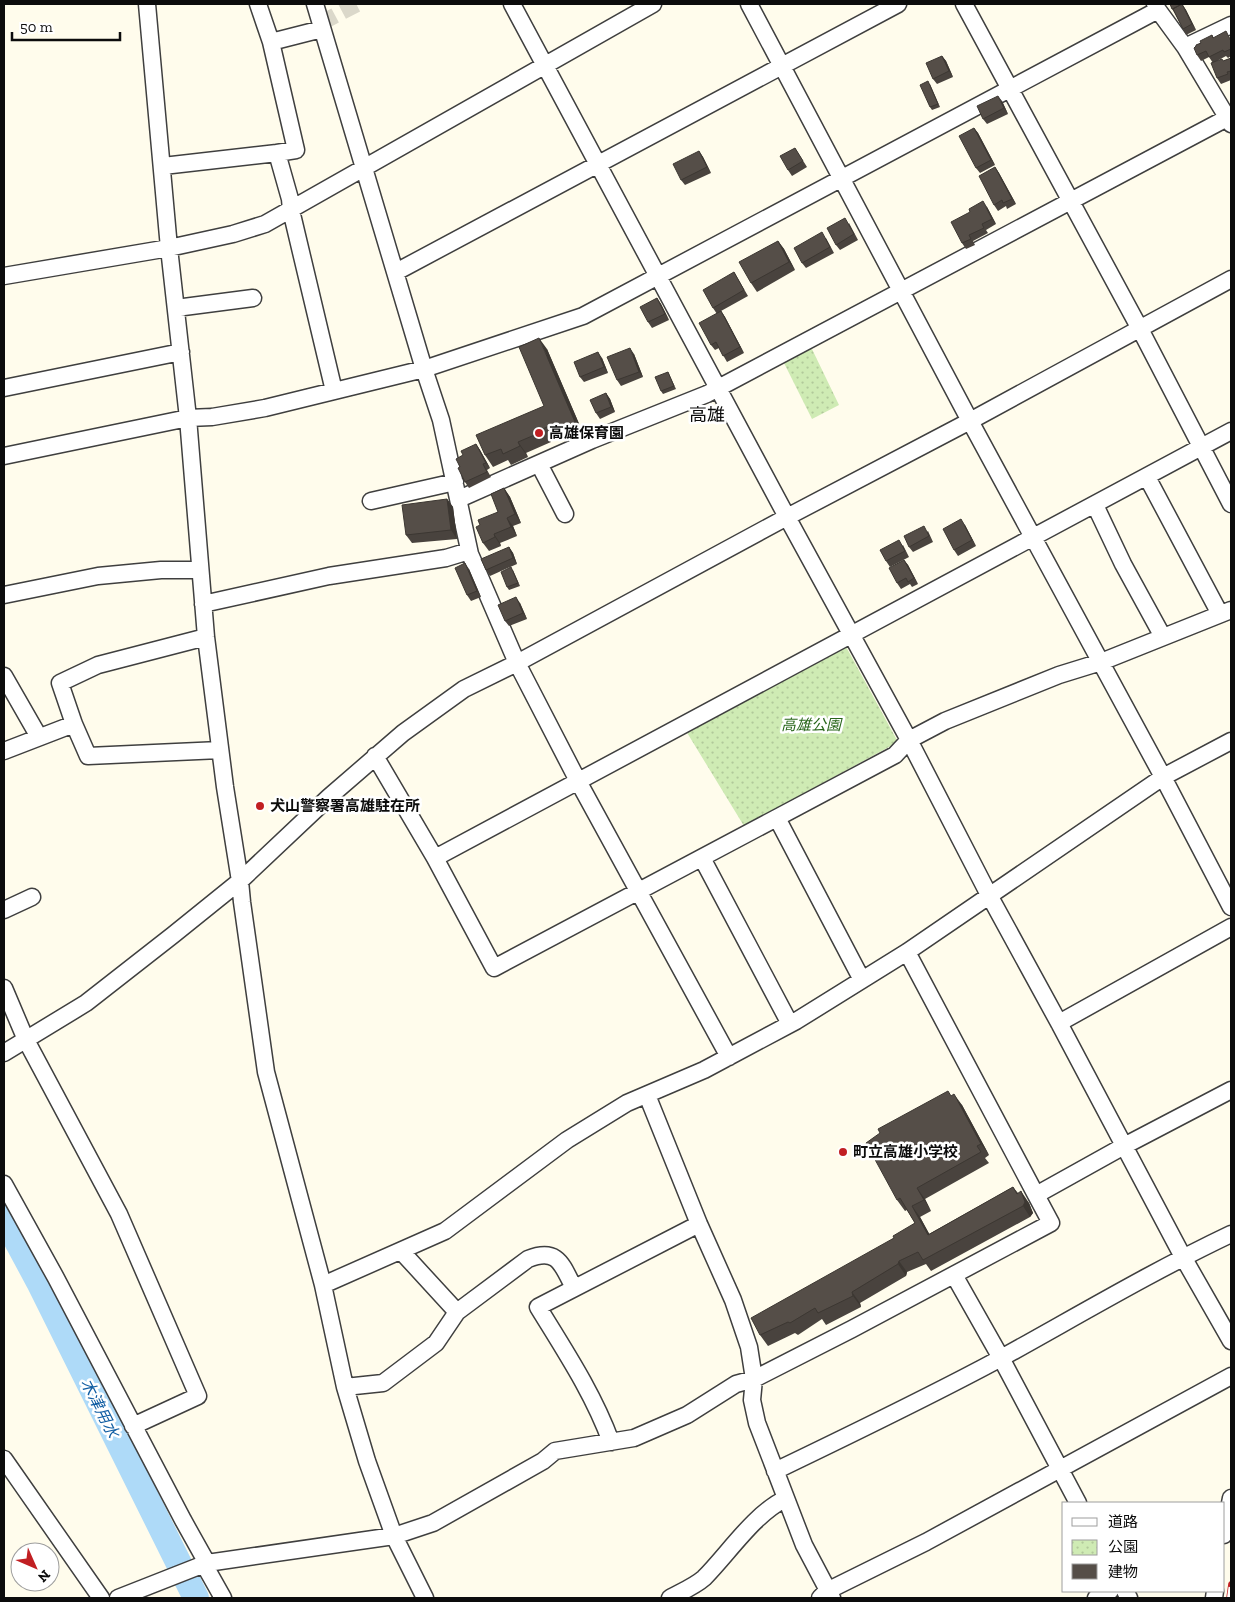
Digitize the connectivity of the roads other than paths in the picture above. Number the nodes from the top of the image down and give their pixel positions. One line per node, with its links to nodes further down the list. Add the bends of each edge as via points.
1 (147, 4): 20 (street)
2 (258, 4): 12 (street)
3 (315, 4): 11 (street)
4 (512, 4): 14 (street)
5 (653, 4): 14 (street)
6 (749, 4): 15 (street)
7 (898, 4): 15 (street)
8 (964, 4): 16 (street)
9 (1157, 7): 13 (street); 16 (street)
10 (1231, 25): 13 (street)
11 (322, 29): 12 (street); 21 (street)
12 (271, 42): 18 (street, via 296,150)
13 (1184, 47): 17 (street)
14 (545, 65): 19 (street); 21 (street)
15 (782, 66): 19 (street); 22 (street)
16 (1010, 88): 22 (street); 23 (street)
17 (1228, 114): 23 (street)
18 (277, 153): 20 (street); 24 (street)
19 (599, 164): 26 (street); 28 (street)
20 (163, 166): 25 (street)
21 (364, 169): 24 (street); 26 (street)
22 (841, 178): 28 (street); 30 (street)
23 (1070, 201): 30 (street); 33 (street)
24 (291, 210): 25 (street, via 250,230); 38 (street)
25 (169, 248): 27 (street); 32 (street)
26 (396, 272): 35 (street)
27 (4, 276)
28 (658, 276): 35 (street, via 583,316); 37 (street)
29 (1231, 279): 33 (street)
30 (901, 291): 37 (street); 40 (street)
31 (253, 298): 32 (street)
32 (176, 308): 34 (street)
33 (1140, 328): 40 (street); 42 (street)
34 (181, 352): 36 (street); 39 (street)
35 (424, 370): 38 (street); 46 (street, via 441,420)
36 (4, 388)
37 (719, 388): 44 (street); 52 (street)
38 (334, 391): 39 (street, via 265,408)
39 (188, 418): 43 (street); 55 (street)
40 (970, 421): 52 (street); 53 (street)
41 (1231, 431): 42 (street)
42 (1201, 448): 45 (street); 49 (street)
43 (4, 456)
44 (539, 464): 47 (street); 51 (street)
45 (1147, 477): 50 (street); 58 (street)
46 (455, 482): 47 (street); 48 (street)
47 (459, 499): 54 (street)
48 (371, 501)
49 (1231, 504)
50 (1095, 505): 53 (street); 61 (street)
51 (565, 514)
52 (787, 517): 59 (street); 63 (street)
53 (1033, 537): 59 (street); 62 (street)
54 (469, 552): 57 (street, via 329,576); 63 (street)
55 (200, 570): 56 (street, via 98,576); 57 (street)
56 (4, 596)
57 (203, 604): 60 (street)
58 (1226, 612): 61 (street)
59 (851, 634): 67 (street); 73 (street)
60 (206, 636): 65 (street, via 98,665 60,683); 69 (street)
61 (1163, 637): 62 (street)
62 (1101, 662): 67 (street, via 1059,675 945,721); 72 (street)
63 (517, 663): 71 (street, via 464,689); 73 (street)
64 (4, 676): 66 (street)
65 (74, 724): 66 (street); 69 (street, via 88,756)
66 (39, 738): 70 (street)
67 (909, 740): 74 (street, via 895,754); 79 (street)
68 (1231, 741): 72 (street)
69 (220, 750): 77 (street)
70 (4, 751)
71 (376, 756): 75 (street); 77 (street)
72 (1163, 777): 79 (street); 81 (street)
73 (578, 781): 75 (street); 78 (street)
74 (777, 818): 76 (street); 85 (street)
75 (435, 858): 78 (street, via 494,968)
76 (702, 858): 78 (street); 88 (street)
77 (240, 881): 89 (street, via 86,1003); 102 (street, via 266,1072)
78 (638, 892): 91 (street)
79 (989, 895): 84 (street); 87 (street)
80 (32, 897): 82 (street)
81 (1231, 907)
82 (4, 910)
83 (1231, 927): 87 (street)
84 (907, 952): 85 (street); 96 (street)
85 (862, 980): 88 (street)
86 (6, 999): 89 (street)
87 (1059, 1022): 94 (street)
88 (790, 1024): 91 (street)
89 (26, 1040): 90 (street); 110 (street, via 119,1214 198,1396)
90 (4, 1053)
91 (729, 1057): 93 (street)
92 (1231, 1090): 94 (street)
93 (647, 1095): 97 (street); 99 (street, via 626,1103 567,1140 445,1231)
94 (1124, 1146): 96 (street); 100 (street)
95 (4, 1184): 110 (street)
96 (1036, 1196): 101 (street, via 1051,1222)
97 (699, 1224): 103 (street); 108 (street, via 749,1347)
98 (1231, 1234): 100 (street)
99 (401, 1251): 102 (street); 104 (street)
100 (1183, 1257): 105 (street); 106 (street)
101 (954, 1275): 106 (street); 108 (street)
102 (323, 1286): 109 (street)
103 (574, 1288): 104 (street, via 561,1263 551,1255 540,1255 528,1259); 111 (street, via 538,1307 581,1376)
104 (457, 1312): 109 (street, via 436,1343 383,1383)
105 (1231, 1341)
106 (1002, 1358): 113 (street); 114 (street)
107 (1231, 1376): 113 (street)
108 (754, 1379): 111 (street, via 736,1384 687,1415 634,1438); 114 (street, via 752,1400 757,1422)
109 (345, 1387): 119 (street)
110 (133, 1426): 120 (street, via 183,1520)
111 (611, 1442): 119 (street, via 555,1451 433,1523)
112 (4, 1459): 123 (street)
113 (1059, 1468): 117 (street); 122 (street)
114 (776, 1471): 116 (street)
115 (1231, 1498): 118 (street)
116 (785, 1500): 122 (street); 127 (street, via 746,1531 702,1579)
117 (1077, 1502)
118 (1225, 1527)
119 (394, 1536): 120 (street); 126 (street)
120 (201, 1565): 124 (street); 125 (street, via 206,1566)
121 (1108, 1592): 128 (street)
122 (826, 1596)
123 (101, 1598)
124 (118, 1598)
125 (223, 1598)
126 (425, 1598)
127 (670, 1598)
128 (1096, 1598)

